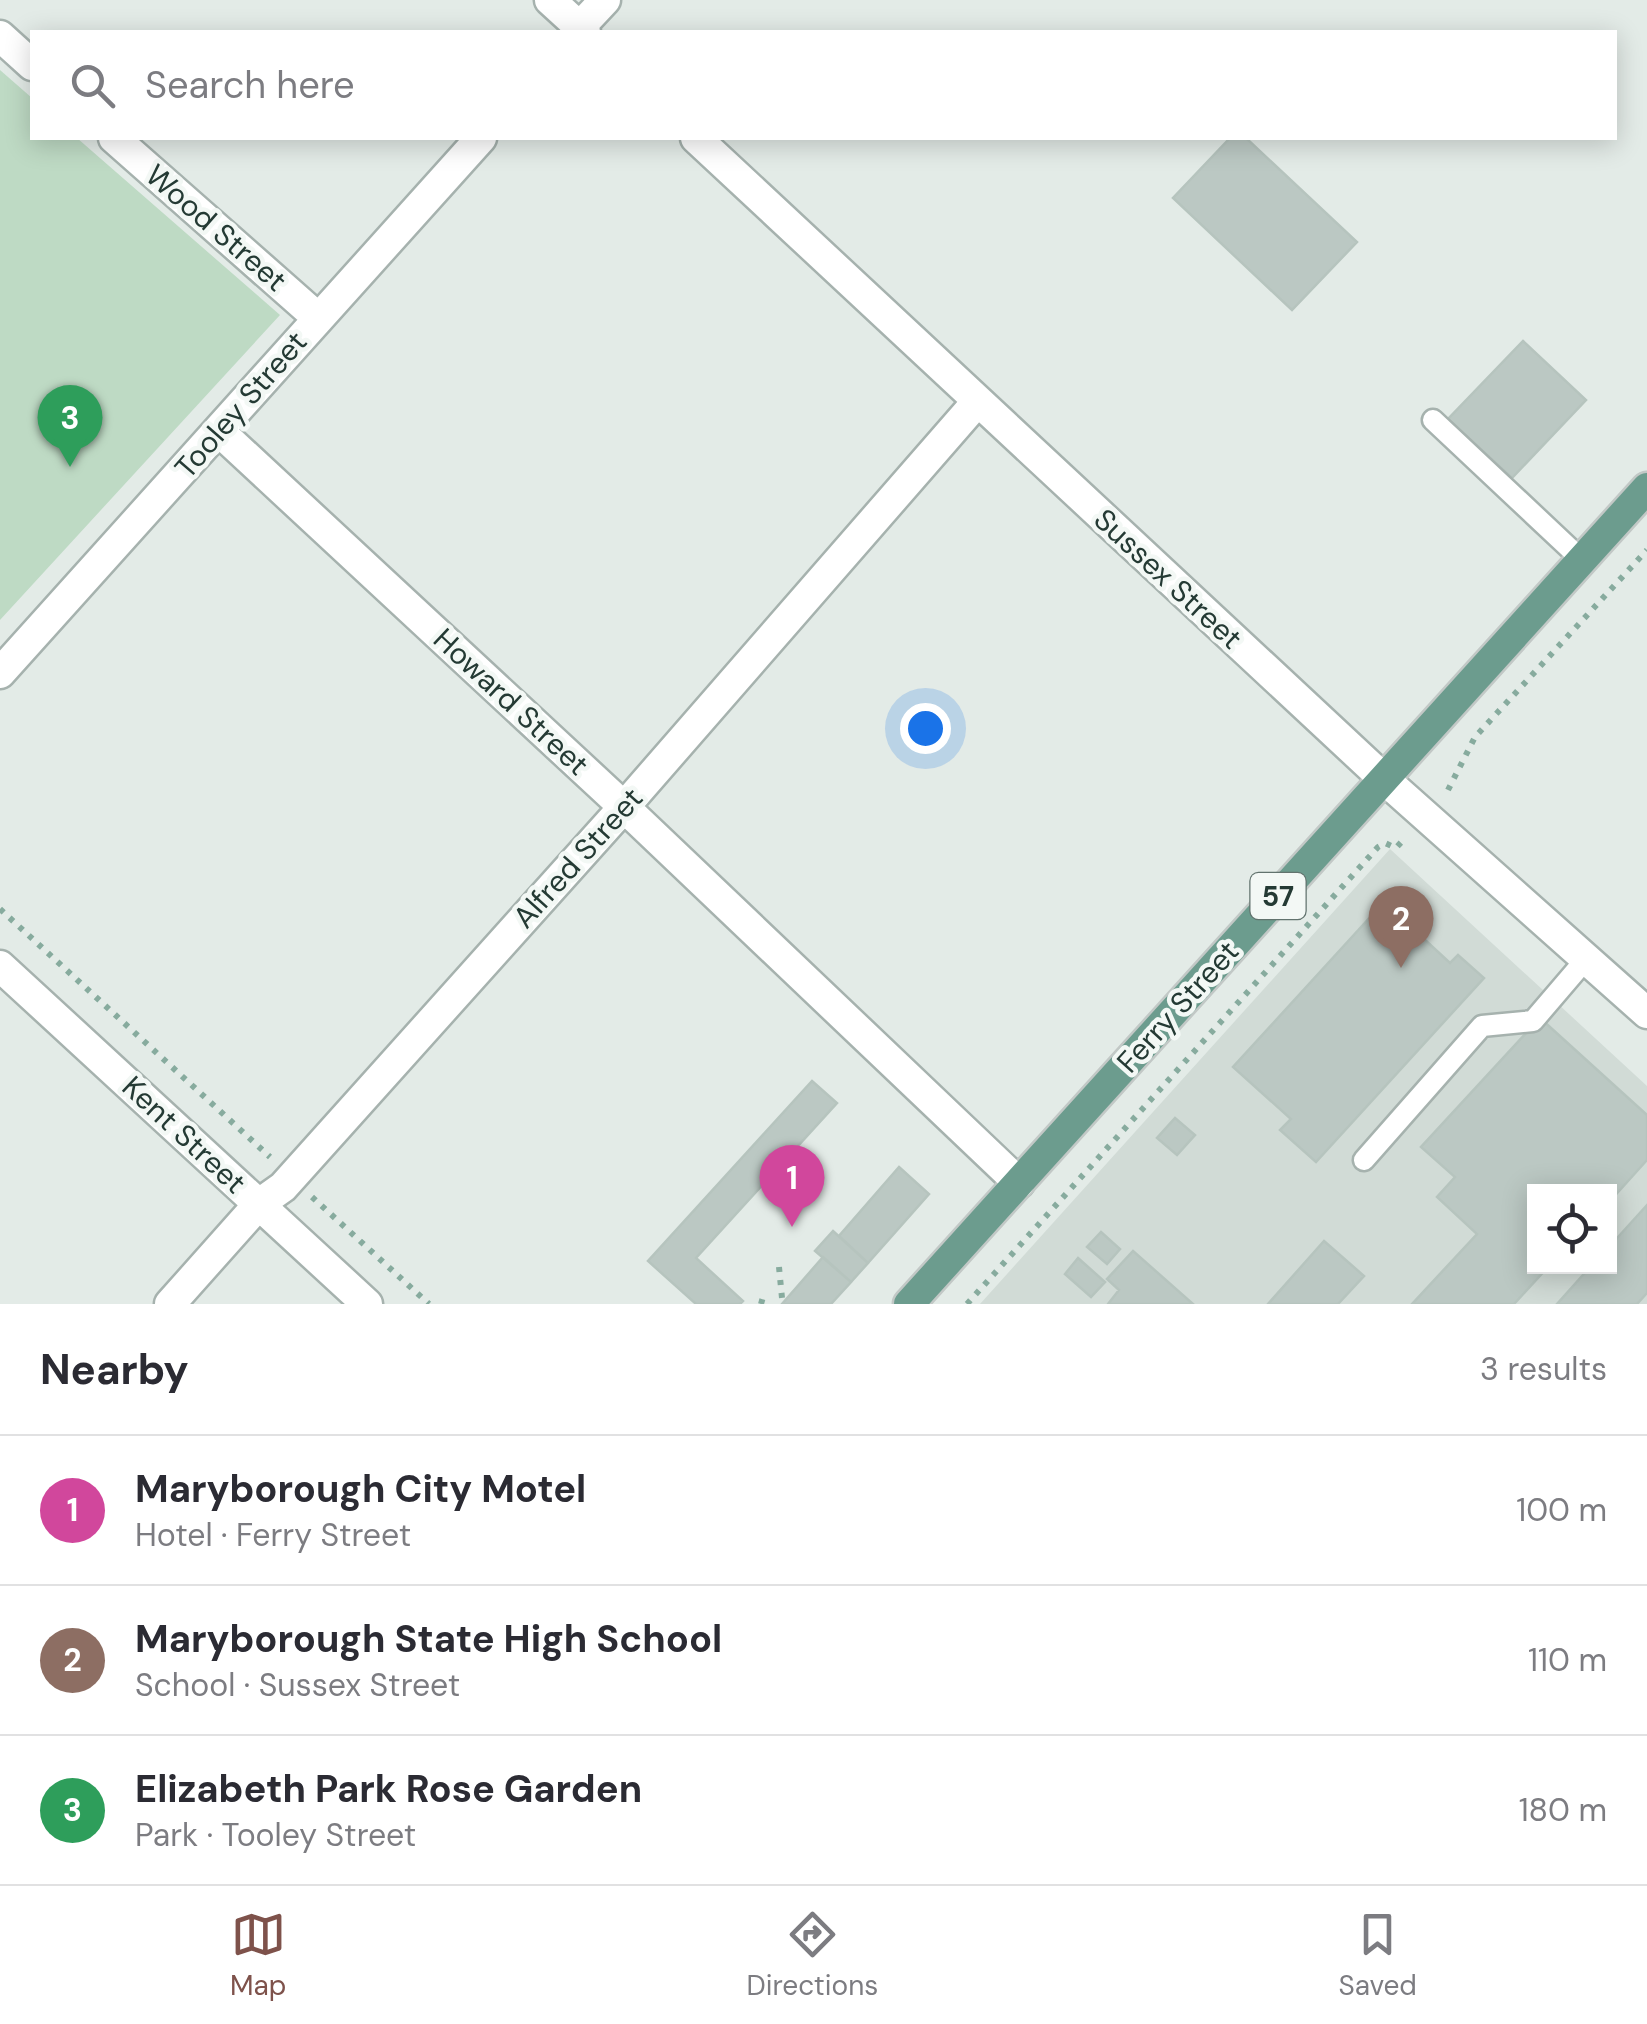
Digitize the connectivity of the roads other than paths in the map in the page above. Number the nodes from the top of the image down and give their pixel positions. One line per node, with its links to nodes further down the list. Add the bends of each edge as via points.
1 (550, 0): 3 (street)
2 (605, 0): 4 (street)
3 (579, 30)
4 (581, 30)
5 (0, 36): 6 (street)
6 (30, 63)
7 (116, 140): 10 (street, Wood Street)
8 (479, 140): 10 (street, Tooley Street)
9 (698, 140): 11 (street, Sussex Street)
10 (318, 318): 13 (street, Tooley Street)
11 (977, 402): 17 (street, Sussex Street); 18 (street, Alfred Street)
12 (1433, 420): 15 (lane)
13 (219, 431): 16 (street, Tooley Street); 18 (street, Howard Street)
14 (1647, 488): 15 (main road, Ferry Street / 57)
15 (1582, 560): 17 (main road, Ferry Street / 57)
16 (0, 673)
17 (1384, 779): 19 (street, Sussex Street); 23 (main road, Ferry Street / 57)
18 (624, 807): 23 (street, Howard Street); 24 (street, Alfred Street, via 283,1187)
19 (1586, 958): 21 (street, Sussex Street); 22 (lane, via 1533,1021 1482,1026)
20 (0, 966): 24 (street, Kent Street)
21 (1647, 1013)
22 (1364, 1160)
23 (1018, 1183): 27 (main road, Ferry Street / 57)
24 (259, 1204): 25 (street, Alfred Street); 26 (street, Kent Street)
25 (170, 1304)
26 (367, 1304)
27 (909, 1304)

